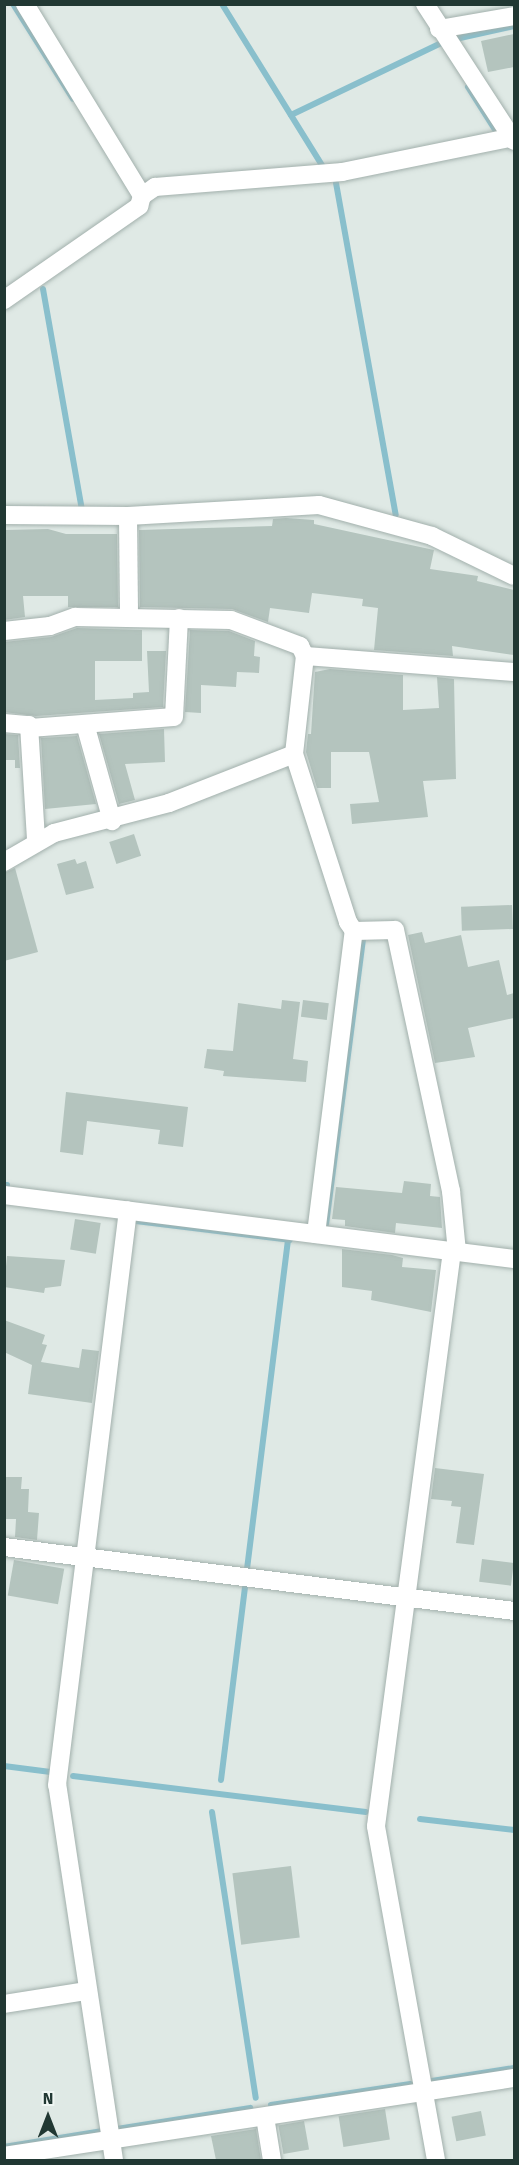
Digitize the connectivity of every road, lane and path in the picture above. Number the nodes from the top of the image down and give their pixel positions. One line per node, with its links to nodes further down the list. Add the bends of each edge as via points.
1 (25, 4): 6 (street)
2 (425, 4): 4 (street)
3 (514, 16): 4 (street)
4 (439, 29): 5 (street)
5 (514, 138): 6 (street, via 342,172 171,184 155,187)
6 (142, 196): 7 (street, via 139,206)
7 (4, 300)
8 (4, 515): 9 (street)
9 (128, 516): 10 (street, via 319,505 432,536); 11 (street)
10 (514, 576)
11 (129, 615): 12 (street); 13 (street, via 75,617 50,626)
12 (179, 618): 14 (street, via 231,620 262,629 300,646); 17 (street, via 174,717)
13 (4, 631)
14 (305, 656): 15 (street); 19 (street)
15 (514, 672)
16 (4, 723): 18 (street)
17 (85, 724): 18 (street); 20 (street)
18 (30, 728): 21 (street)
19 (294, 754): 20 (street); 23 (street)
20 (112, 821): 21 (street, via 54,833)
21 (36, 842): 22 (street, via 22,855)
22 (4, 862)
23 (354, 931): 26 (street); 27 (street, via 395,930 451,1191)
24 (4, 1195): 25 (street)
25 (128, 1210): 26 (street); 30 (street)
26 (316, 1234): 27 (street)
27 (455, 1251): 28 (street); 31 (street)
28 (514, 1259)
29 (4, 1547): 30 (street)
30 (83, 1557): 31 (street); 33 (street, via 57,1785)
31 (407, 1598): 32 (street); 36 (street, via 375,1826)
32 (514, 1611)
33 (86, 1991): 34 (street); 38 (street)
34 (4, 2004)
35 (514, 2078): 36 (street)
36 (421, 2093): 37 (street); 42 (street)
37 (265, 2116): 38 (street); 41 (street)
38 (110, 2140): 39 (street); 40 (street)
39 (4, 2156)
40 (114, 2160)
41 (272, 2160)
42 (436, 2160)

